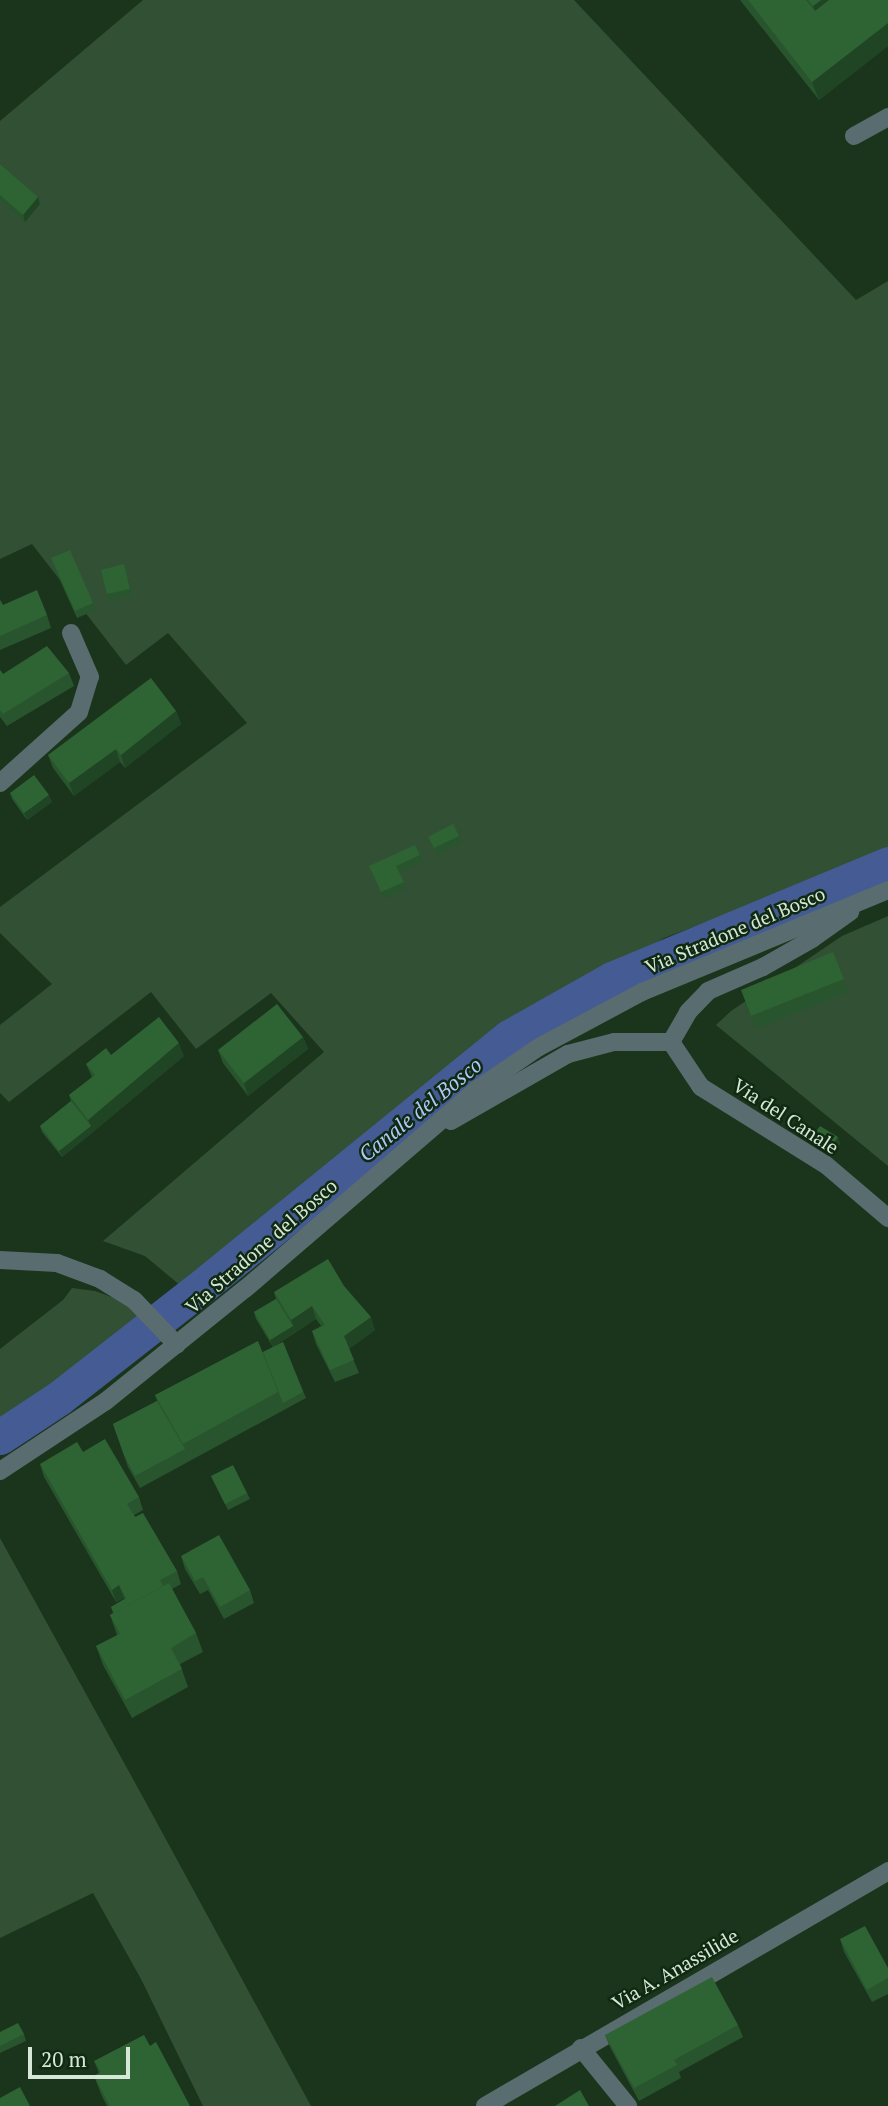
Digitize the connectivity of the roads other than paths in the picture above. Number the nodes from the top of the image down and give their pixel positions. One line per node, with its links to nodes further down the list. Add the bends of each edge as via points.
1 (888, 117): 2 (street)
2 (854, 136)
3 (71, 633): 4 (street, via 90,677 79,712)
4 (0, 783)
5 (888, 890): 6 (street, Via Stradone del Bosco)
6 (870, 898): 7 (street, via 812,939 708,991 688,1012); 8 (street, Via Stradone del Bosco, via 596,1014 506,1069)
7 (671, 1042): 8 (street, via 614,1042 568,1054); 9 (street, Via del Canale, via 701,1087 826,1165)
8 (426, 1133): 11 (street, Via Stradone del Bosco)
9 (888, 1218)
10 (0, 1260): 11 (street, via 57,1263 100,1279 134,1300)
11 (177, 1345): 12 (street, Via Stradone del Bosco, via 106,1401)
12 (0, 1471)
13 (888, 1871): 14 (street, Via A. Anassilide)
14 (581, 2048): 15 (street, Via A. Anassilide); 16 (street)
15 (485, 2106)
16 (628, 2106)

